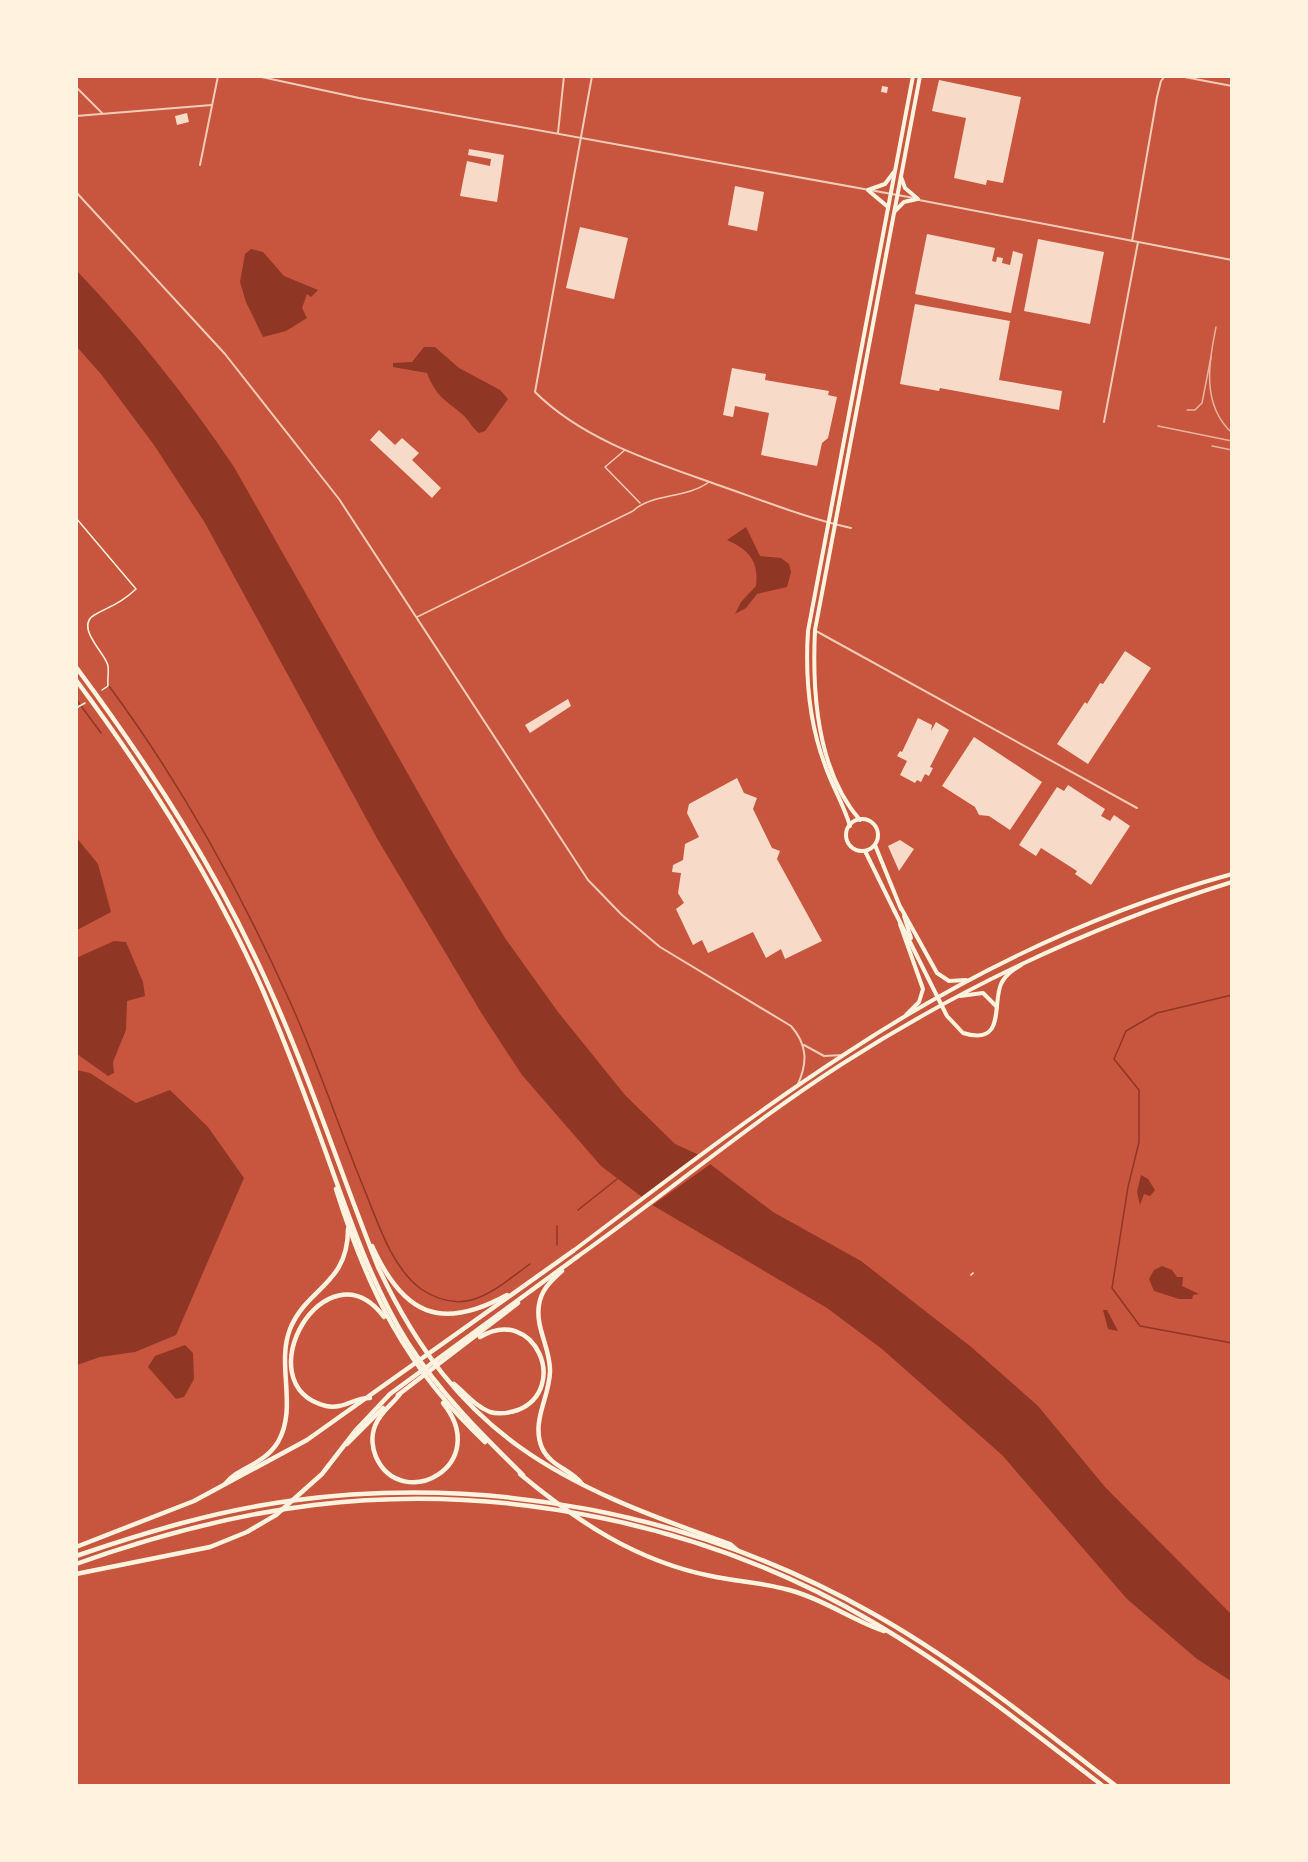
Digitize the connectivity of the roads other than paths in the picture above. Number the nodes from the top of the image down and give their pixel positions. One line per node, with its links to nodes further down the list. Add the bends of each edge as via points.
1 (218, 76): 11 (street)
2 (257, 76): 14 (street)
3 (564, 76): 14 (street)
4 (592, 76): 15 (street)
5 (913, 76): 17 (main road)
6 (920, 76): 18 (main road)
7 (1165, 76): 26 (street, via 1157,97)
8 (1179, 76): 9 (street)
9 (1232, 86)
10 (76, 87): 12 (street)
11 (212, 105): 12 (street); 16 (street)
12 (102, 114): 13 (street)
13 (76, 116)
14 (558, 134): 15 (street)
15 (581, 138): 19 (street); 30 (street, via 535,392 572,421)
16 (200, 165)
17 (897, 166): 19 (main road, via 885,184); 21 (main road)
18 (901, 175): 22 (main road); 23 (main road, via 905,188)
19 (868, 190): 21 (street); 24 (main road)
20 (76, 192): 36 (street, via 267,405 358,524)
21 (891, 194): 22 (street); 24 (main road)
22 (897, 195): 23 (street); 25 (main road)
23 (918, 199): 25 (main road, via 902,204); 26 (street)
24 (889, 207): 33 (main road)
25 (893, 214): 34 (main road)
26 (1132, 241): 27 (street)
27 (1138, 242): 28 (street); 29 (street)
28 (1232, 260)
29 (1104, 422)
30 (626, 450): 31 (street); 32 (lane, via 605,467)
31 (710, 482): 32 (lane, via 693,492); 33 (street)
32 (641, 504): 36 (lane)
33 (828, 522): 34 (street); 42 (main road, via 808,631 807,682 820,749)
34 (836, 524): 35 (street); 37 (main road)
35 (851, 528)
36 (417, 617): 55 (street, via 588,880 642,933 691,967 784,1021)
37 (815, 630): 40 (street); 41 (main road, via 814,686 820,726 838,782)
38 (76, 667): 59 (highway, via 174,808 236,916 292,1039)
39 (76, 680): 58 (highway, via 157,796 229,920 282,1034)
40 (1137, 808)
41 (860, 820): 42 (main road); 43 (main road, via 877,828)
42 (850, 826): 44 (main road, via 849,843)
43 (875, 845): 44 (main road); 47 (main road)
44 (865, 851): 48 (main road)
45 (1232, 874): 51 (main road, via 1088,926)
46 (1232, 882): 50 (main road)
47 (901, 908): 49 (main road); 51 (main road, via 939,975 951,981)
48 (894, 910): 49 (main road); 54 (main road, via 923,988 917,1004)
49 (916, 950): 53 (main road, via 947,1016 958,1030 971,1035 988,1031 996,1021)
50 (1031, 957): 52 (main road); 53 (main road, via 1004,979 999,988)
51 (972, 979): 54 (main road)
52 (954, 997): 53 (main road, via 983,993); 62 (main road, via 840,1065)
53 (998, 1008)
54 (901, 1019): 56 (main road)
55 (804, 1046): 56 (street, via 824,1056); 57 (street, via 805,1070)
56 (843, 1055): 57 (main road)
57 (797, 1087): 61 (main road)
58 (335, 1178): 60 (highway); 72 (highway, via 371,1270 408,1343 477,1430)
59 (352, 1201): 63 (highway, via 386,1276 420,1307 438,1313 467,1312); 67 (highway, via 378,1267 416,1337)
60 (348, 1226): 65 (highway, via 379,1303); 74 (highway, via 347,1248 340,1266 295,1320 288,1337 283,1431 264,1459)
61 (573, 1251): 63 (highway)
62 (575, 1258): 64 (highway); 73 (highway, via 546,1287 539,1303 539,1323 550,1372 538,1430 550,1460)
63 (523, 1287): 70 (highway)
64 (529, 1292): 66 (highway); 71 (highway, via 390,1394)
65 (399, 1340): 68 (highway); 70 (highway, via 379,1310 351,1297 320,1304 296,1332 292,1365 299,1387 309,1398 331,1407)
66 (468, 1343): 67 (highway, via 498,1330 527,1336 543,1364 537,1395 523,1407 498,1413 477,1406); 69 (highway)
67 (447, 1379): 73 (highway, via 479,1415 519,1449)
68 (434, 1390): 69 (highway, via 456,1425 457,1452 440,1474 418,1482 398,1479 386,1472 374,1450 375,1425); 72 (highway)
69 (400, 1394): 71 (highway, via 352,1442)
70 (370, 1398): 74 (highway, via 307,1440)
71 (344, 1445): 79 (highway, via 322,1474 287,1506 248,1532 183,1553)
72 (523, 1476): 80 (highway, via 562,1508 636,1553 678,1567 796,1592)
73 (584, 1486): 76 (highway)
74 (223, 1487): 75 (highway)
75 (76, 1547)
76 (737, 1550): 77 (highway, via 597,1510 464,1493 390,1492 255,1506 168,1526); 82 (highway, via 810,1581 890,1623)
77 (76, 1556)
78 (76, 1564): 80 (highway, via 168,1534 300,1507 392,1500 505,1504 631,1525 726,1554 807,1588)
79 (76, 1574)
80 (890, 1633): 81 (highway)
81 (1103, 1785)
82 (1116, 1785)

